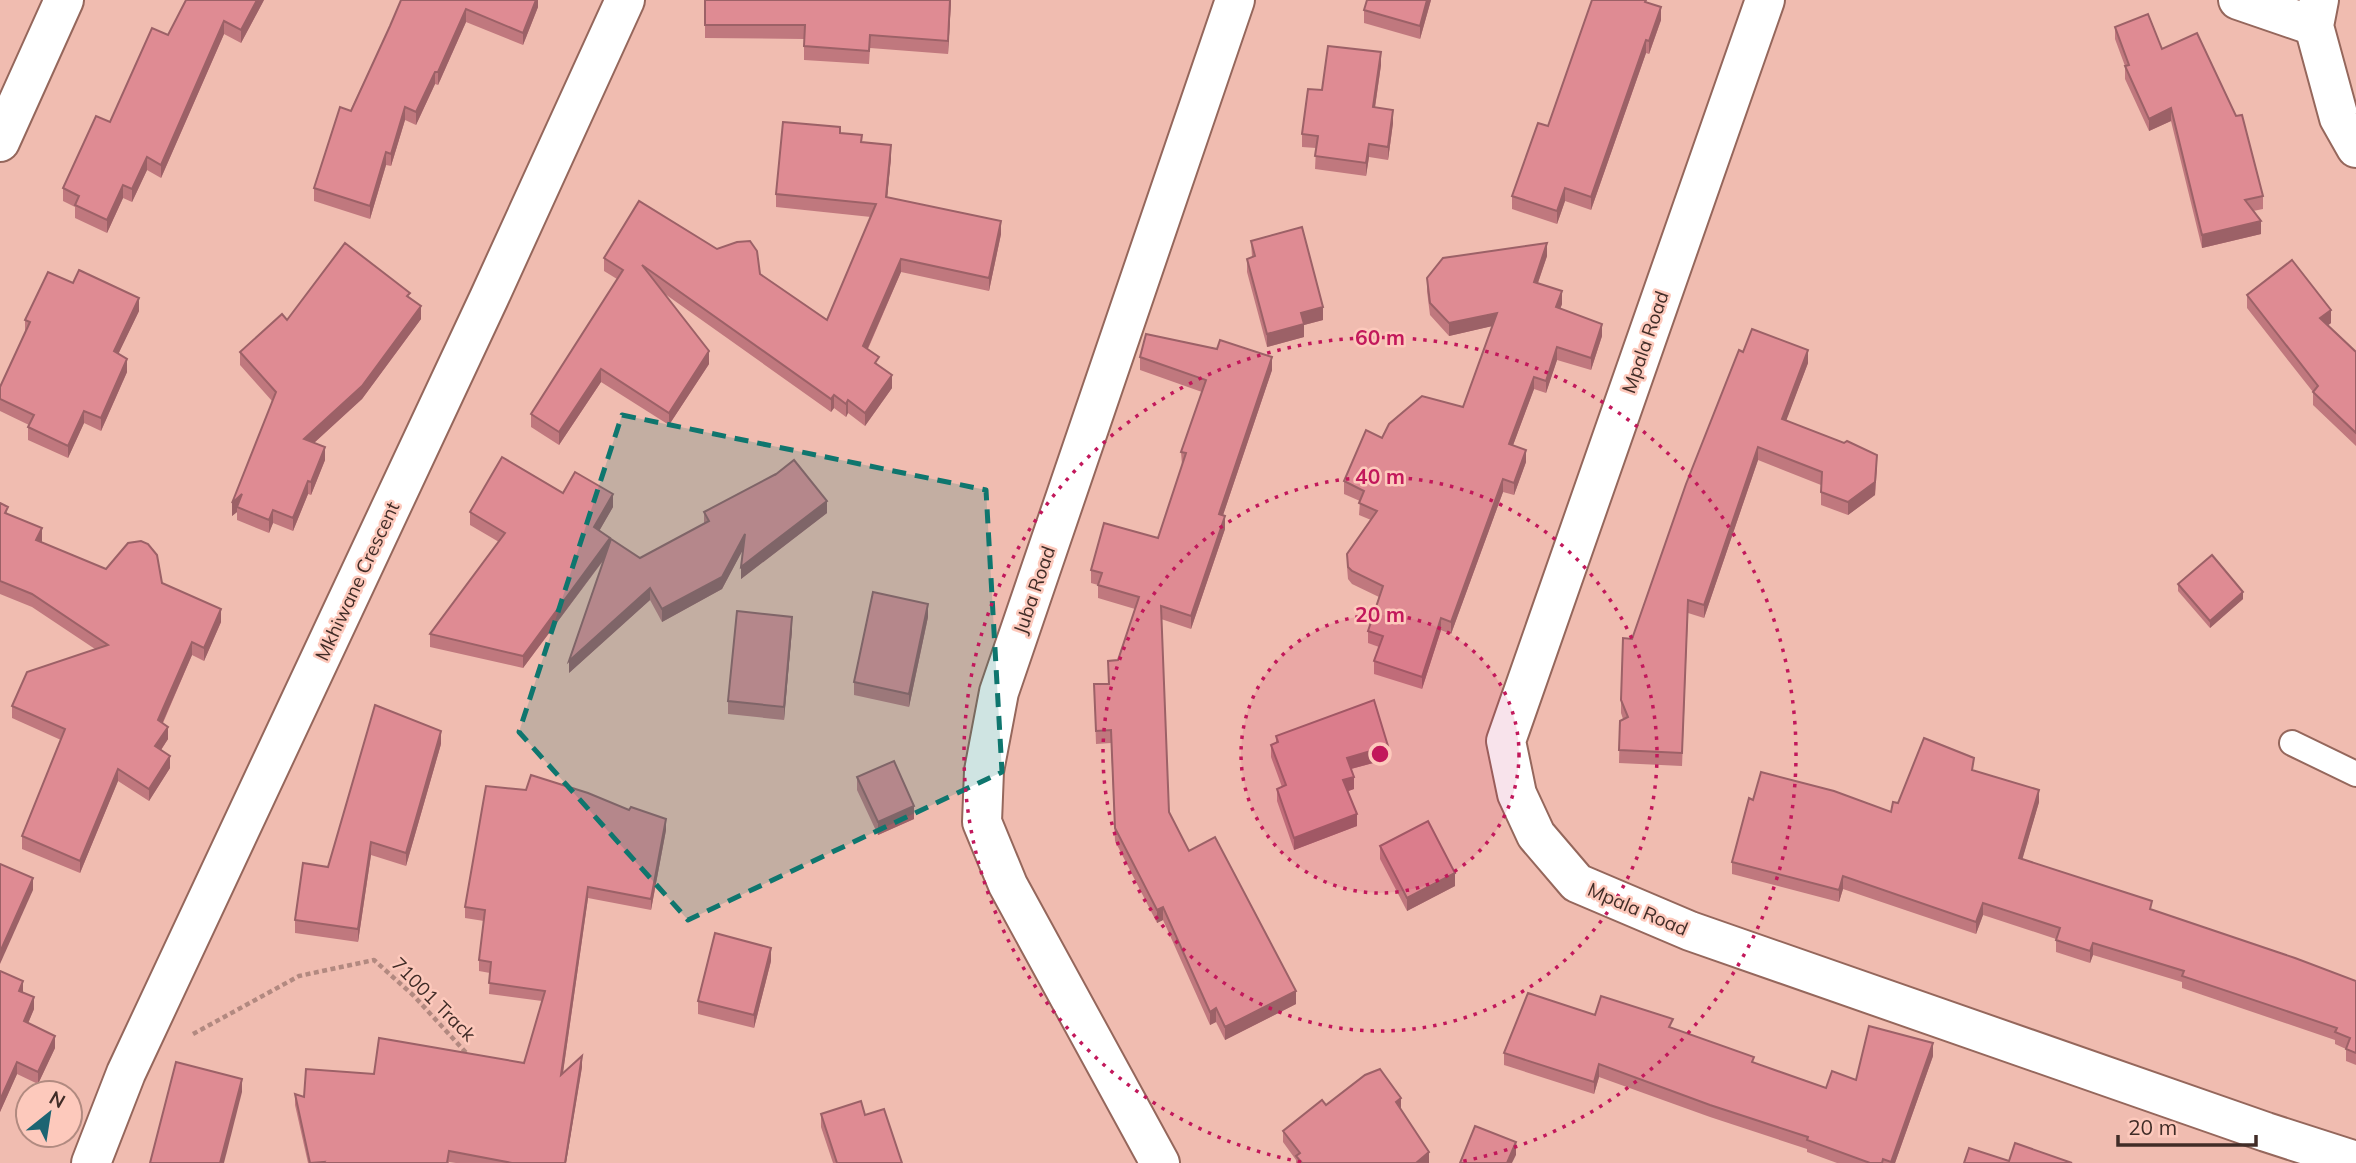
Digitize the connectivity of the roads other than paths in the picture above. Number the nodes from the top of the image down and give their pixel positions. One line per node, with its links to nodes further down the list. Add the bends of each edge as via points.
1 (64, 0): 7 (street)
2 (625, 0): 12 (street, Mkhiwane Crescent, via 132,1060)
3 (1235, 0): 13 (street, Juba Road, via 999,692 984,771 982,822 1008,885)
4 (1765, 0): 11 (street, Mpala Road, via 1506,741 1517,794 1536,835 1577,883 1690,931)
5 (2238, 0): 6 (street)
6 (2317, 13): 8 (street, via 2339,118)
7 (0, 142)
8 (2356, 148)
9 (2292, 743): 10 (lane)
10 (2356, 774)
11 (2356, 1161)
12 (91, 1163)
13 (1160, 1163)

